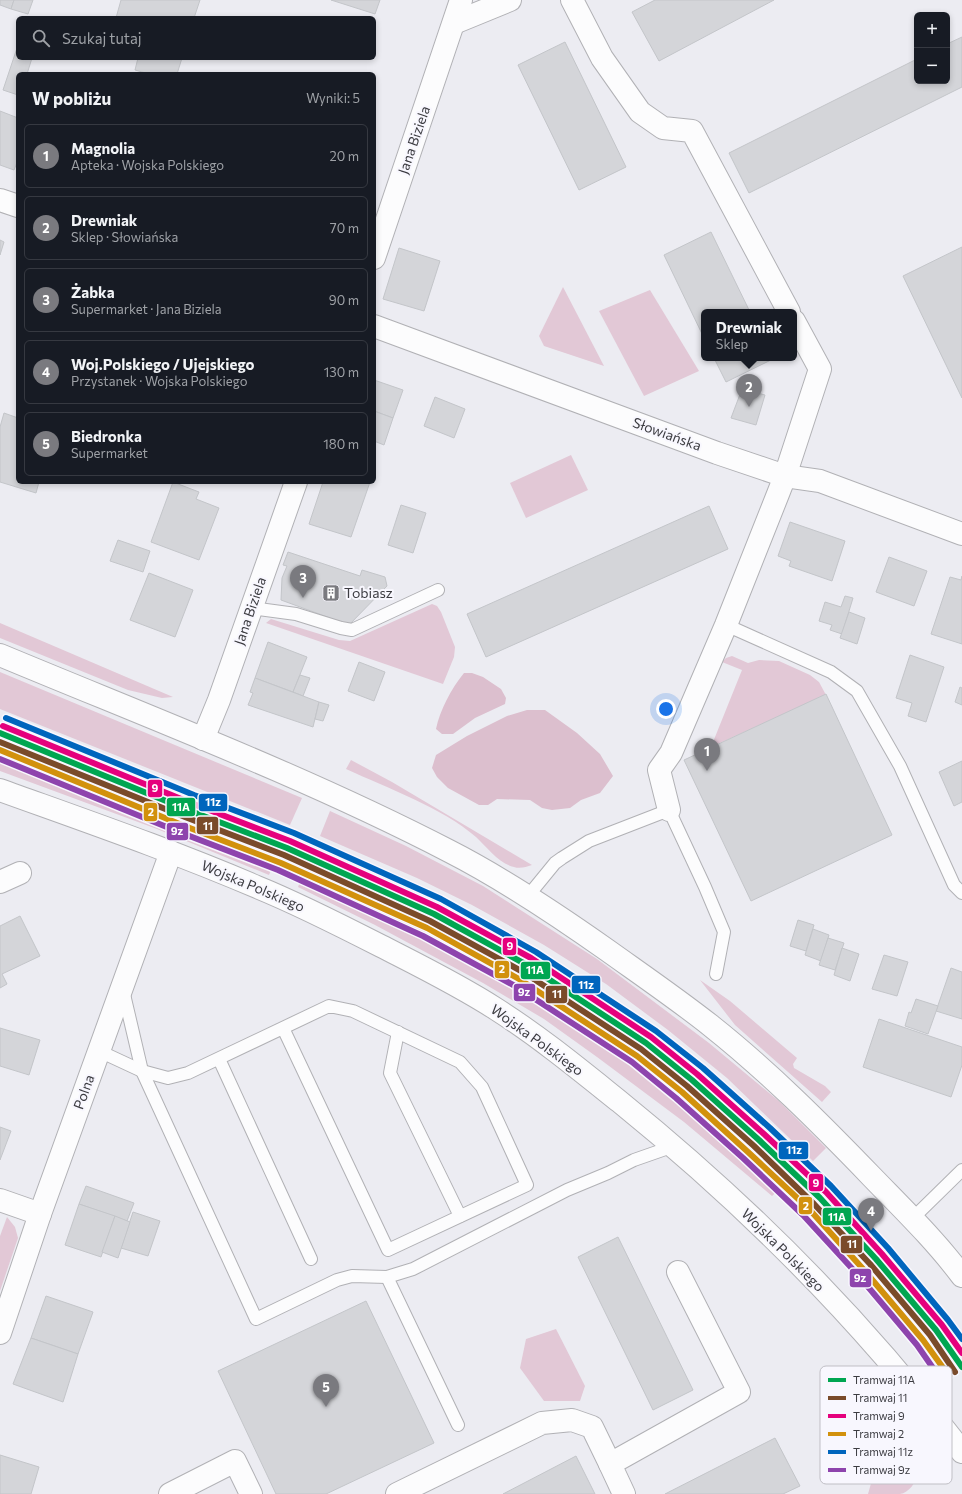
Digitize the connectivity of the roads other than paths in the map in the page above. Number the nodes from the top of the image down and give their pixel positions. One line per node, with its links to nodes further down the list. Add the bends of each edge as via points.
1 (461, 0): 4 (street, Jana Biziela)
2 (510, 0): 4 (street)
3 (572, 0): 8 (street, via 602,58 640,112 663,128 692,131)
4 (454, 23): 7 (street, Jana Biziela)
5 (0, 200): 6 (street)
6 (16, 205)
7 (376, 252)
8 (787, 309)
9 (376, 327): 11 (street, Słowiańska)
10 (797, 327): 11 (street, via 820,369)
11 (785, 476): 13 (street, Słowiańska, via 820,481); 16 (street)
12 (295, 484): 15 (street, Jana Biziela)
13 (962, 534)
14 (438, 590): 15 (lane, via 352,630 296,614)
15 (252, 608): 18 (street, Jana Biziela)
16 (726, 625): 20 (street, via 671,753 659,770); 24 (lane, via 831,672 857,691 900,766 954,884)
17 (0, 655): 18 (street)
18 (203, 739): 25 (street, via 348,801 451,852)
19 (0, 790): 21 (street, Wojska Polskiego)
20 (669, 810): 25 (lane, via 589,841 555,863); 26 (lane, via 706,887 724,932)
21 (171, 852): 27 (street, Polna); 33 (street, Wojska Polskiego, via 257,886 340,925 430,971 496,1009 559,1053)
22 (20, 873): 23 (street)
23 (0, 882)
24 (962, 893)
25 (528, 896): 38 (street, via 667,992 712,1027 822,1125)
26 (716, 974)
27 (122, 986): 30 (street, Polna); 32 (lane)
28 (283, 1028): 29 (lane, via 329,1006 353,1011); 31 (lane); 37 (lane, via 388,1250)
29 (398, 1032): 37 (lane, via 390,1073); 37 (lane, via 460,1062 482,1087 527,1185)
30 (99, 1051): 32 (lane); 36 (street, Polna)
31 (219, 1059): 32 (lane, via 188,1073 168,1078); 39 (lane)
32 (142, 1071): 42 (lane, via 256,1319 337,1280 352,1276)
33 (674, 1146): 42 (lane, via 566,1190 413,1269); 44 (street, Wojska Polskiego, via 774,1240 852,1320)
34 (962, 1170): 38 (lane)
35 (0, 1200): 36 (street)
36 (40, 1214): 43 (street, Polna)
37 (460, 1216)
38 (912, 1219): 41 (street, via 935,1242)
39 (311, 1259)
40 (678, 1272): 48 (street, via 739,1392)
41 (962, 1276)
42 (387, 1277): 45 (lane)
43 (2, 1321)
44 (892, 1366)
45 (458, 1425)
46 (952, 1439): 47 (street, Wojska Polskiego)
47 (962, 1452)
48 (610, 1464): 51 (street, via 592,1426 572,1420 542,1423); 52 (street)
49 (170, 1494): 50 (street, via 235,1461)
50 (251, 1494)
51 (397, 1494)
52 (624, 1494)

